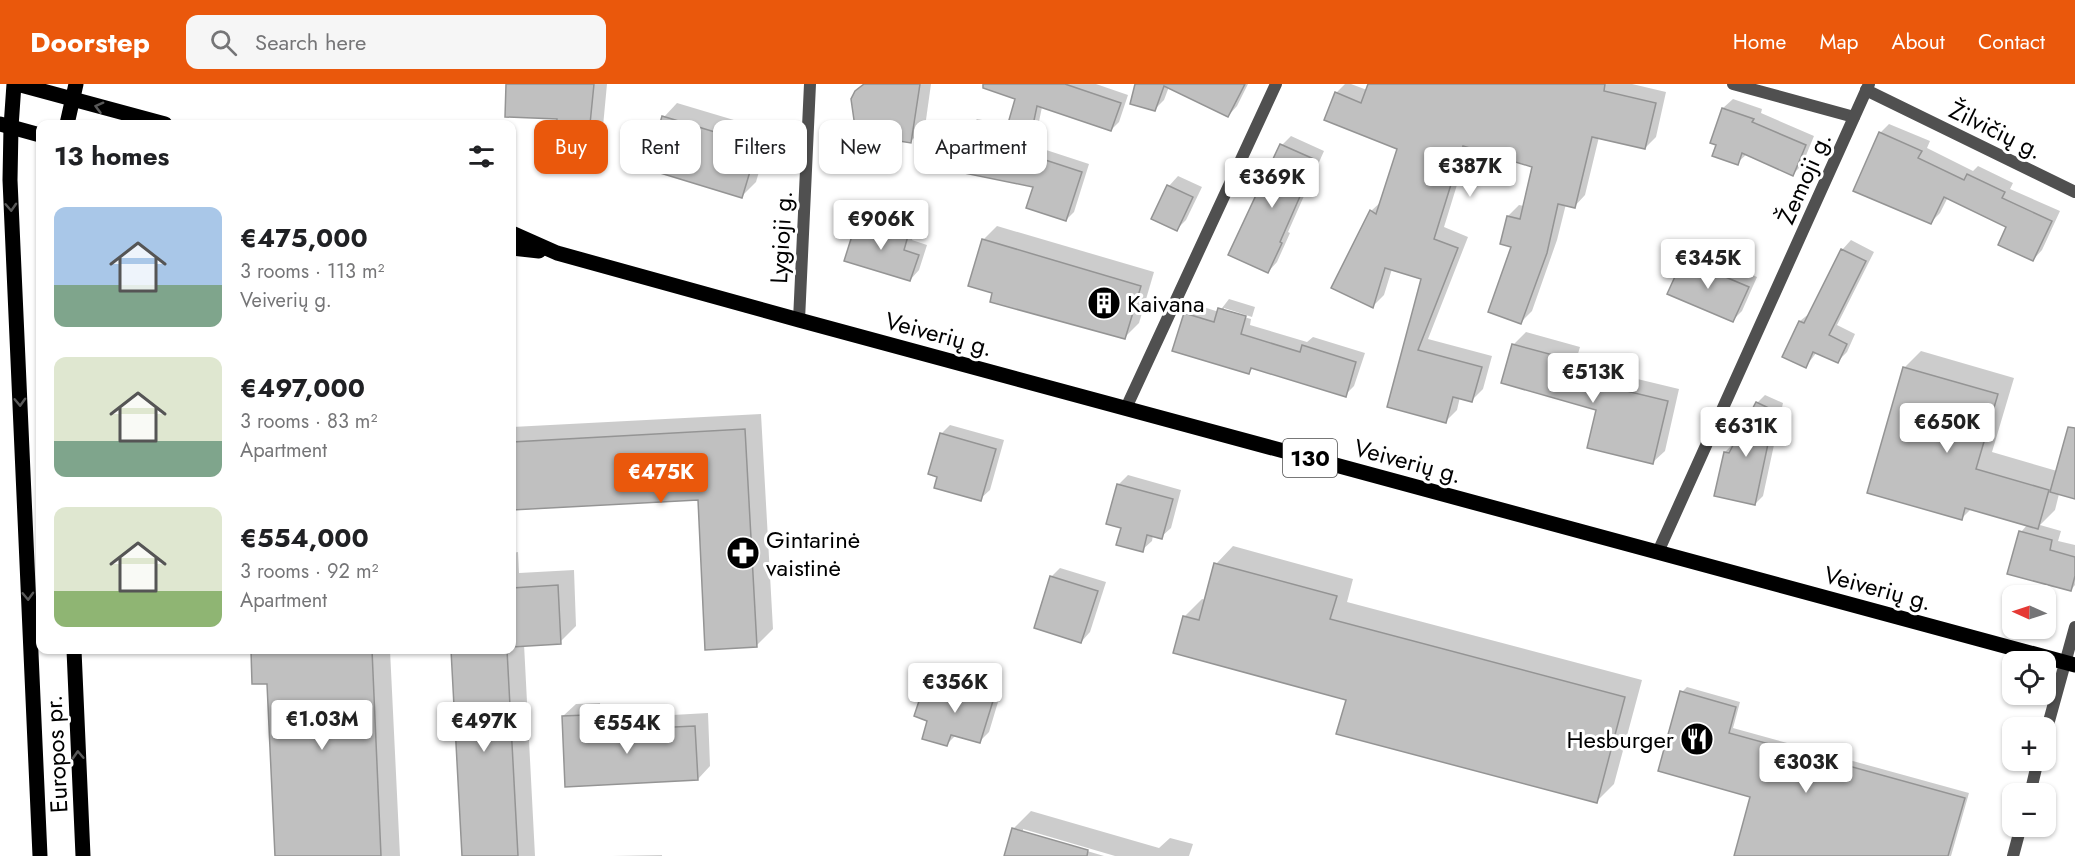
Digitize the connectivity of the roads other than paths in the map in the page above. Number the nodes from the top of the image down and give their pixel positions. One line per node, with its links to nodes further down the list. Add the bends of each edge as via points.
1 (15, 84): 7 (main road); 11 (main road, Europos pr.)
2 (76, 84): 7 (main road)
3 (810, 84): 17 (street, Lygioji g.)
4 (1276, 84): 18 (street)
5 (1733, 84): 8 (street)
6 (1868, 87): 8 (street, Žemoji g.); 13 (street, Žilvičių g.)
7 (73, 100): 9 (main road); 10 (main road, one-way to 7)
8 (1854, 117): 19 (street, Žemoji g.)
9 (68, 120)
10 (150, 120)
11 (5, 126): 12 (main road); 25 (main road, Europos pr., one-way to 25)
12 (36, 134)
13 (2075, 192)
14 (516, 235): 16 (main road, Veiverių g. / 130)
15 (516, 248): 16 (main road, Veiverių g. / 130)
16 (557, 253): 17 (main road, Veiverių g. / 130)
17 (799, 321): 18 (main road, Veiverių g. / 130)
18 (1125, 408): 19 (main road, Veiverių g. / 130)
19 (1658, 552): 22 (main road, Veiverių g. / 130)
20 (2075, 627): 22 (street)
21 (74, 654): 26 (main road, Europos pr., one-way to 21)
22 (2070, 664): 23 (street)
23 (2051, 717)
24 (2018, 837): 27 (street)
25 (40, 856)
26 (83, 856)
27 (2013, 856)

